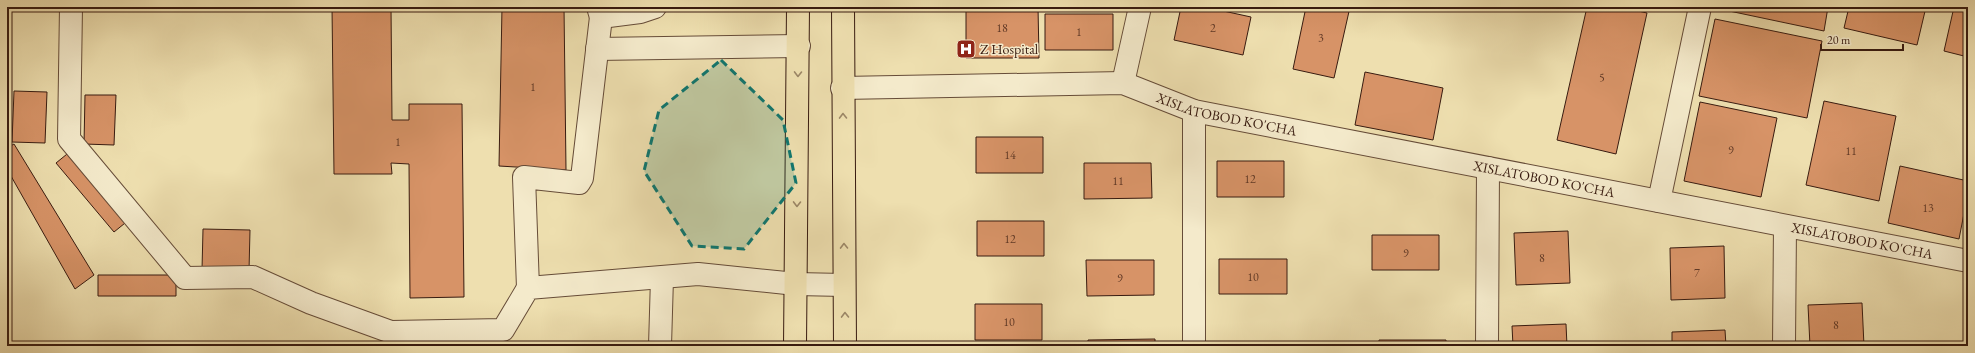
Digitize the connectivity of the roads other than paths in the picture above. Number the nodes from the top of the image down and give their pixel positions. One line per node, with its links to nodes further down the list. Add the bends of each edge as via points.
1 (71, 7): 20 (street, via 68,139 185,278 253,277 311,303 391,332 503,330)
2 (655, 7): 7 (street, via 640,12)
3 (798, 7): 8 (main road)
4 (843, 7): 11 (main road)
5 (1140, 7): 10 (street)
6 (1700, 7): 14 (street)
7 (599, 12): 9 (street)
8 (799, 46): 9 (street); 18 (main road, one-way to 18)
9 (597, 49): 20 (street, via 582,178 578,183 524,177)
10 (1123, 83): 11 (street); 12 (street, XISLATOBOD KO'CHA)
11 (842, 88): 19 (main road, one-way to 11)
12 (1194, 111): 13 (street, XISLATOBOD KO'CHA); 24 (street)
13 (1488, 168): 14 (street, XISLATOBOD KO'CHA); 25 (street)
14 (1659, 201): 15 (street, XISLATOBOD KO'CHA)
15 (1785, 226): 16 (street, XISLATOBOD KO'CHA); 26 (street)
16 (1968, 261)
17 (662, 278): 18 (street, via 698,274); 20 (street); 21 (street)
18 (796, 284): 19 (street); 22 (main road)
19 (844, 285): 23 (main road, one-way to 19)
20 (528, 288)
21 (660, 346)
22 (795, 346)
23 (845, 346)
24 (1194, 346)
25 (1487, 346)
26 (1784, 346)

